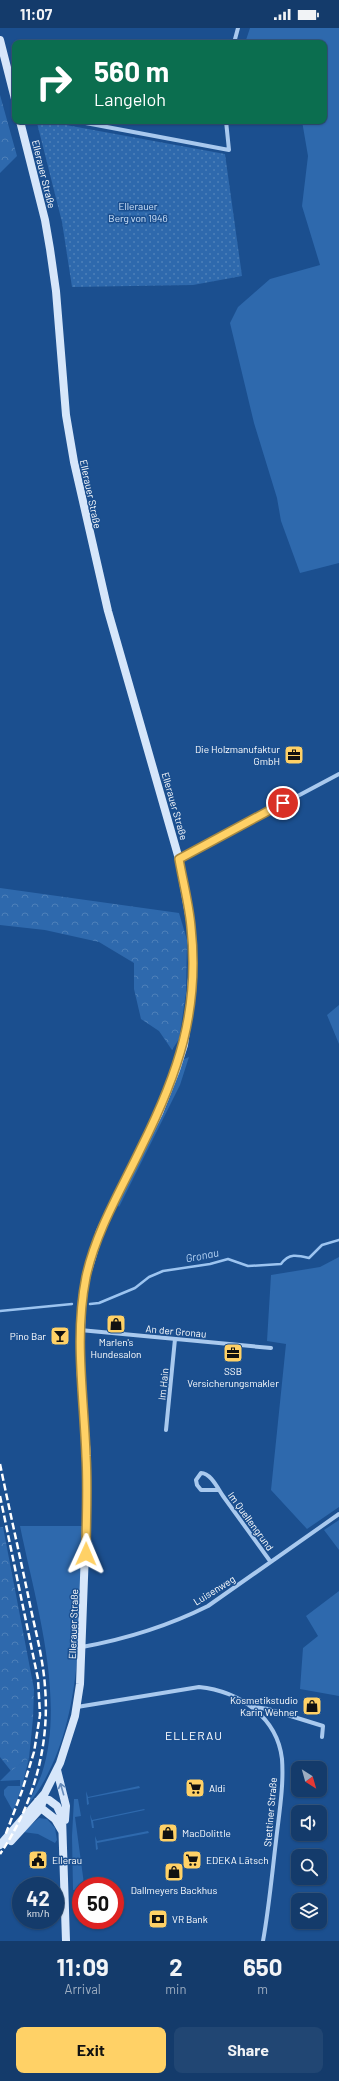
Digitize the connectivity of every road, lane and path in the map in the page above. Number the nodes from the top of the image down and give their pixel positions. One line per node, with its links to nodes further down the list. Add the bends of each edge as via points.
1 (238, 28): 3 (street)
2 (0, 40): 4 (main road)
3 (235, 40)
4 (12, 88)
5 (22, 124): 9 (main road, Ellerauer Straße, via 45,220 56,291 66,415 99,577)
6 (91, 124): 7 (street, via 229,150)
7 (226, 124)
8 (339, 774): 9 (street)
9 (179, 859): 10 (main road, Ellerauer Straße, via 191,926 193,965 184,1045 159,1113 100,1231 87,1274)
10 (80, 1330): 11 (street, An der Gronau); 17 (main road, Ellerauer Straße, via 81,1397 87,1458)
11 (175, 1339): 12 (street, An der Gronau); 13 (street, Im Hain)
12 (271, 1348)
13 (166, 1430)
14 (219, 1490): 14 (street, Im Quellengrund, via 208,1476 201,1473 197,1485 201,1490); 16 (street, Im Quellengrund)
15 (339, 1514): 16 (street, Luisenweg)
16 (270, 1561): 17 (street, Luisenweg, via 232,1590 184,1618 112,1642)
17 (82, 1648): 18 (main road, Ellerauer Straße)
18 (77, 1707): 19 (street, Stettiner Straße, via 199,1687 217,1689); 21 (main road, Ellerauer Straße)
19 (252, 1707): 20 (street, via 268,1709 323,1726); 27 (street, Stettiner Straße, via 276,1739 282,1758 282,1792)
20 (322, 1737)
21 (57, 1770): 22 (main road, Ellerauer Straße); 23 (main road, one-way to 21, via 66,1806)
22 (41, 1800): 23 (main road, via 54,1803 60,1811); 24 (main road); 25 (main road, via 16,1836)
23 (64, 1835): 26 (main road)
24 (0, 1845)
25 (0, 1850)
26 (66, 1941)
27 (263, 1941)

